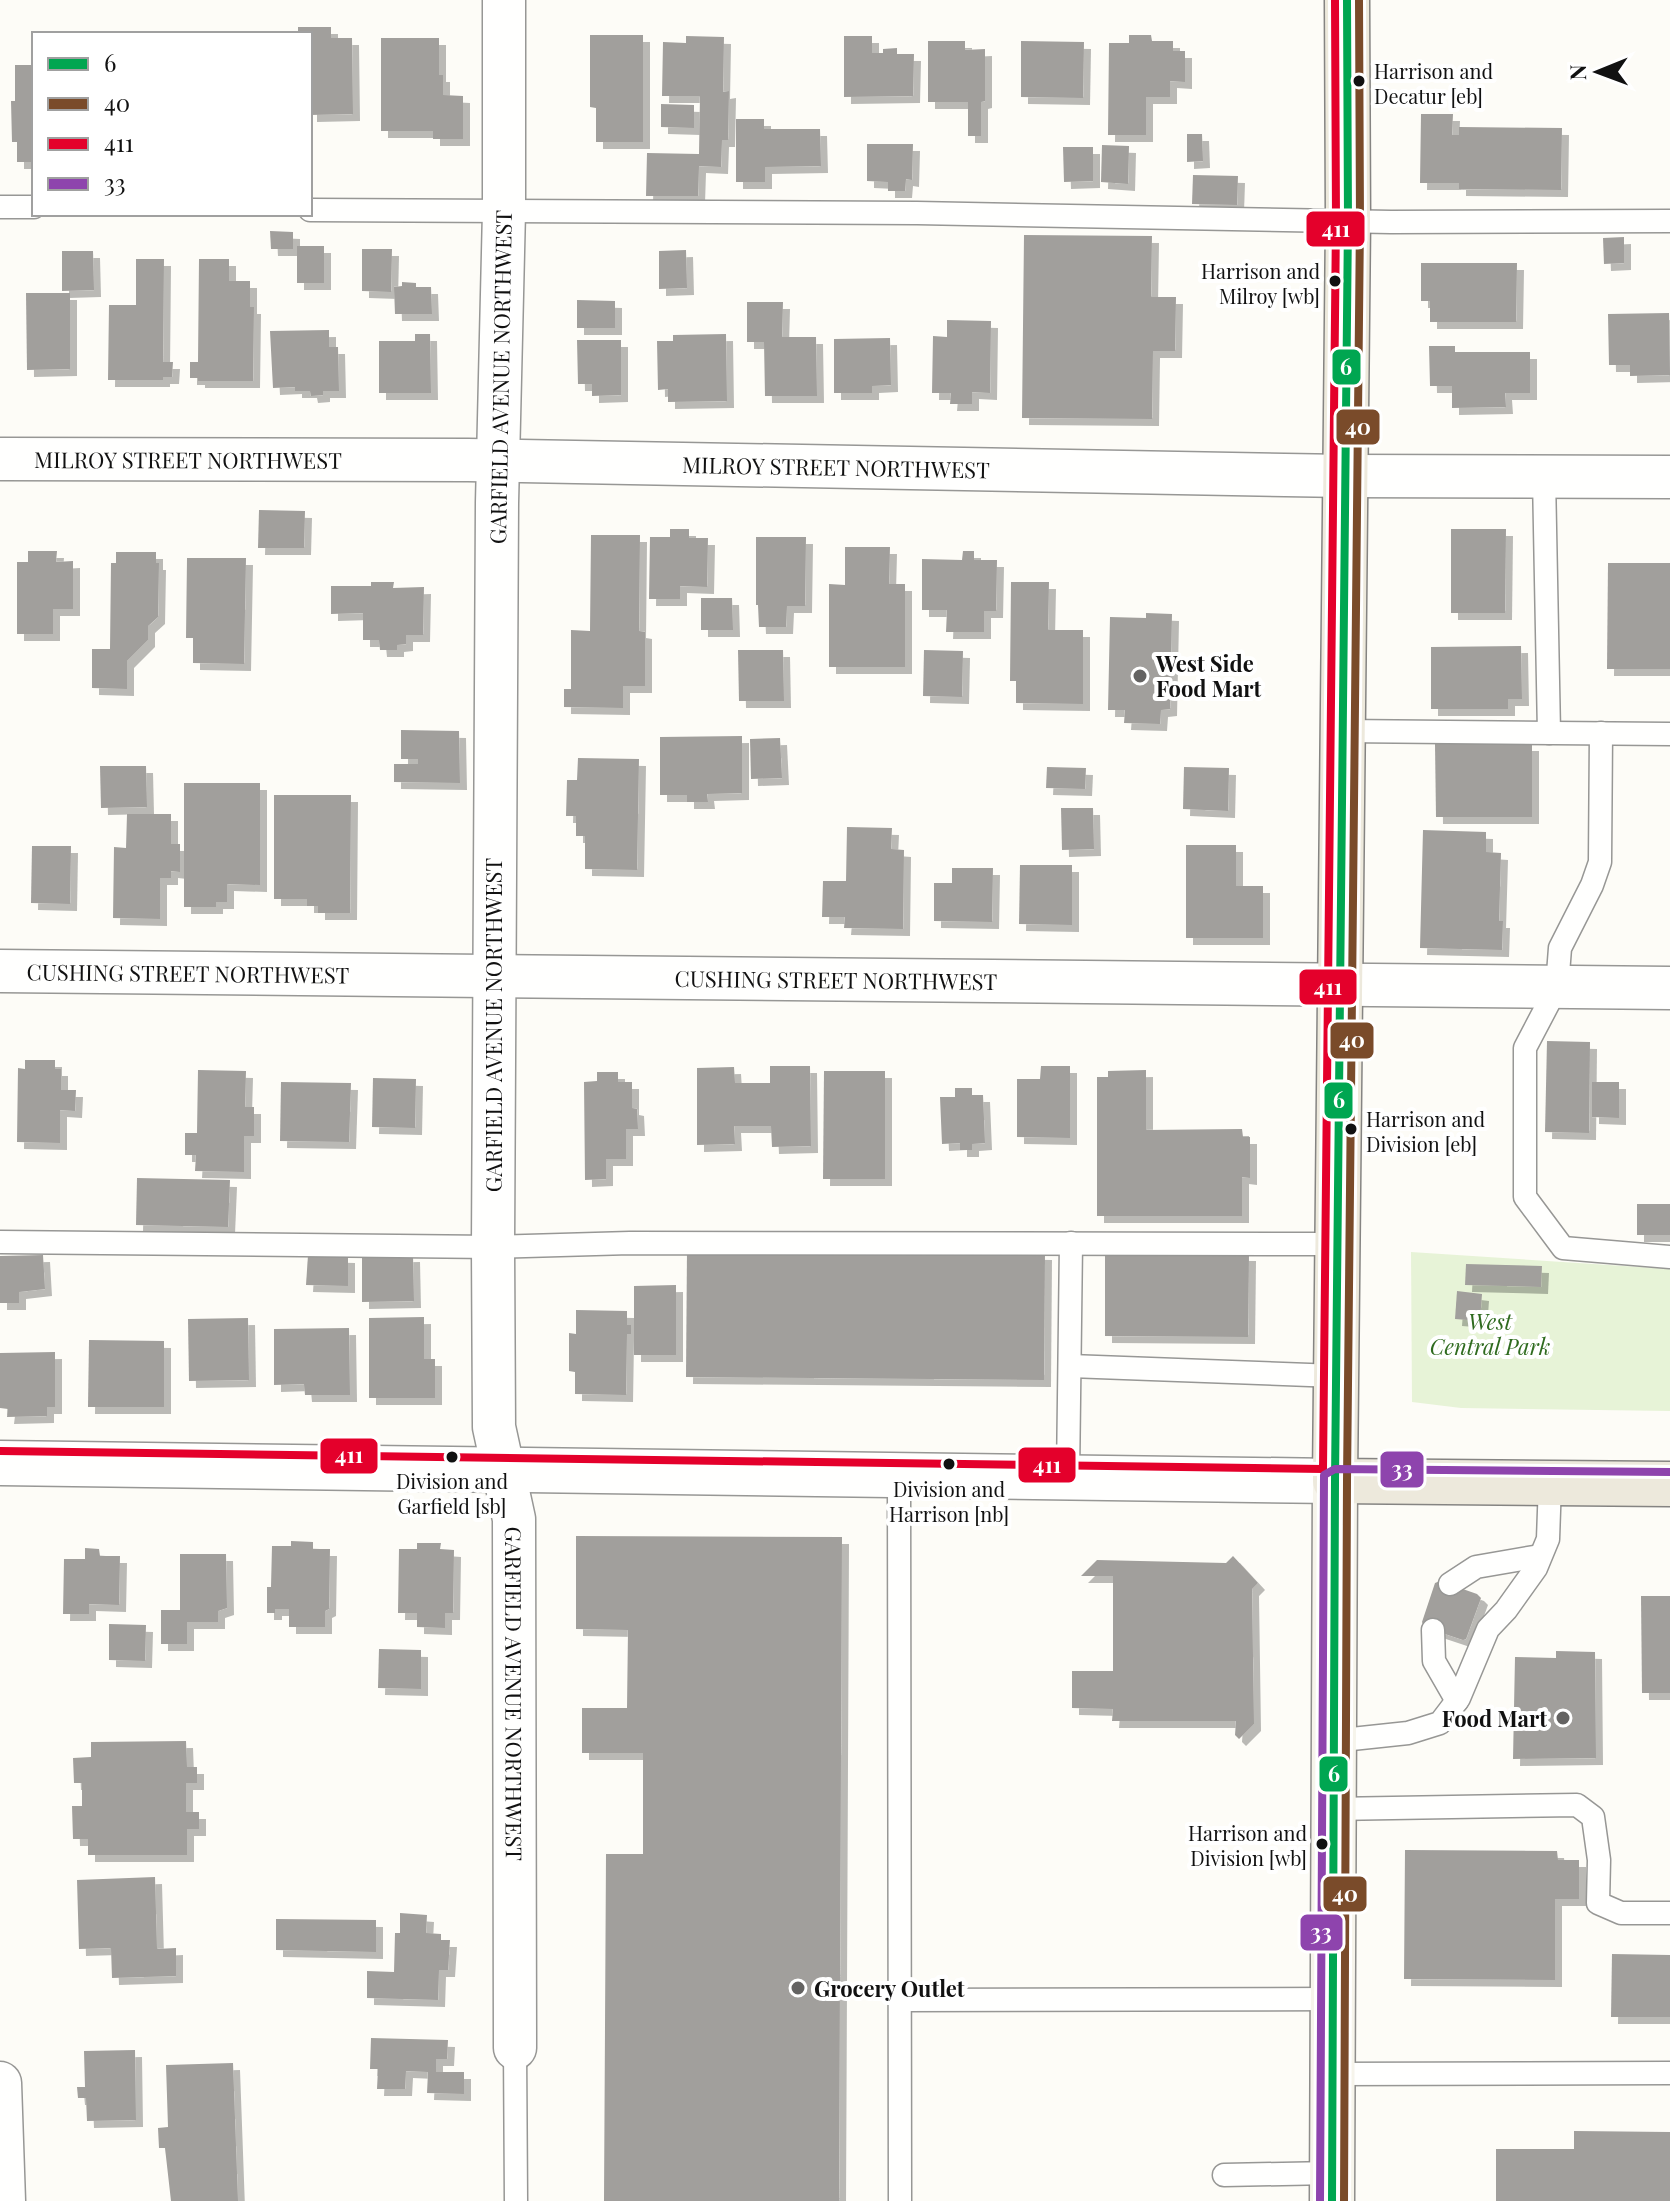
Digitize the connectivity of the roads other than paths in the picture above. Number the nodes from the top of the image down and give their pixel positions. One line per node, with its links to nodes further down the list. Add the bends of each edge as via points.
1 (504, 0): 6 (street, GARFIELD AVENUE NORTHWEST)
2 (1347, 0): 7 (main road)
3 (0, 207): 4 (lane)
4 (32, 207)
5 (312, 210): 6 (lane)
6 (504, 211): 7 (lane); 10 (street, GARFIELD AVENUE NORTHWEST)
7 (1348, 221): 8 (lane); 11 (main road)
8 (1670, 221)
9 (0, 459): 10 (street, MILROY STREET NORTHWEST)
10 (497, 460): 11 (street, MILROY STREET NORTHWEST); 19 (street, GARFIELD AVENUE NORTHWEST)
11 (1345, 476): 12 (street, MILROY STREET NORTHWEST); 14 (main road)
12 (1544, 477): 13 (street, MILROY STREET NORTHWEST); 15 (lane)
13 (1670, 477)
14 (1343, 731): 15 (lane); 20 (main road)
15 (1549, 733): 16 (lane)
16 (1601, 733): 17 (lane); 21 (lane, via 1600,862 1560,948)
17 (1670, 734)
18 (0, 971): 19 (street, CUSHING STREET NORTHWEST)
19 (492, 974): 20 (street, CUSHING STREET NORTHWEST); 26 (street, GARFIELD AVENUE NORTHWEST)
20 (1341, 985): 21 (street, CUSHING STREET NORTHWEST); 25 (main road)
21 (1557, 987): 22 (street, CUSHING STREET NORTHWEST); 27 (lane, via 1525,1048 1525,1197 1563,1248)
22 (1670, 988)
23 (0, 1242): 26 (lane)
24 (1071, 1243): 25 (lane); 26 (lane); 28 (lane)
25 (1339, 1244): 29 (main road)
26 (493, 1247): 31 (street, GARFIELD AVENUE NORTHWEST, via 494,1427)
27 (1670, 1257)
28 (1070, 1366): 29 (lane); 33 (lane)
29 (1336, 1376): 34 (main road)
30 (0, 1463): 31 (street)
31 (504, 1469): 32 (street); 46 (street, GARFIELD AVENUE NORTHWEST, via 514,1519)
32 (899, 1474): 33 (street); 45 (lane)
33 (1068, 1476): 34 (street)
34 (1335, 1481): 35 (main road); 41 (main road)
35 (1550, 1483): 36 (main road); 37 (lane, via 1548,1539)
36 (1670, 1484)
37 (1540, 1556): 38 (lane, via 1476,1567); 40 (lane, via 1488,1629)
38 (1450, 1584)
39 (1433, 1630): 40 (lane, via 1434,1661)
40 (1457, 1701): 41 (lane, via 1440,1723 1408,1733)
41 (1333, 1741): 42 (main road)
42 (1333, 1809): 43 (lane, via 1577,1805 1593,1817 1598,1903 1621,1913); 44 (main road)
43 (1670, 1913)
44 (1333, 1999): 45 (lane); 48 (main road)
45 (900, 2000): 54 (lane)
46 (515, 2048): 53 (lane)
47 (1670, 2073): 48 (lane)
48 (1332, 2074): 51 (main road)
49 (0, 2083): 52 (street)
50 (1224, 2175): 51 (lane)
51 (1332, 2187)
52 (4, 2201)
53 (516, 2201)
54 (900, 2201)

